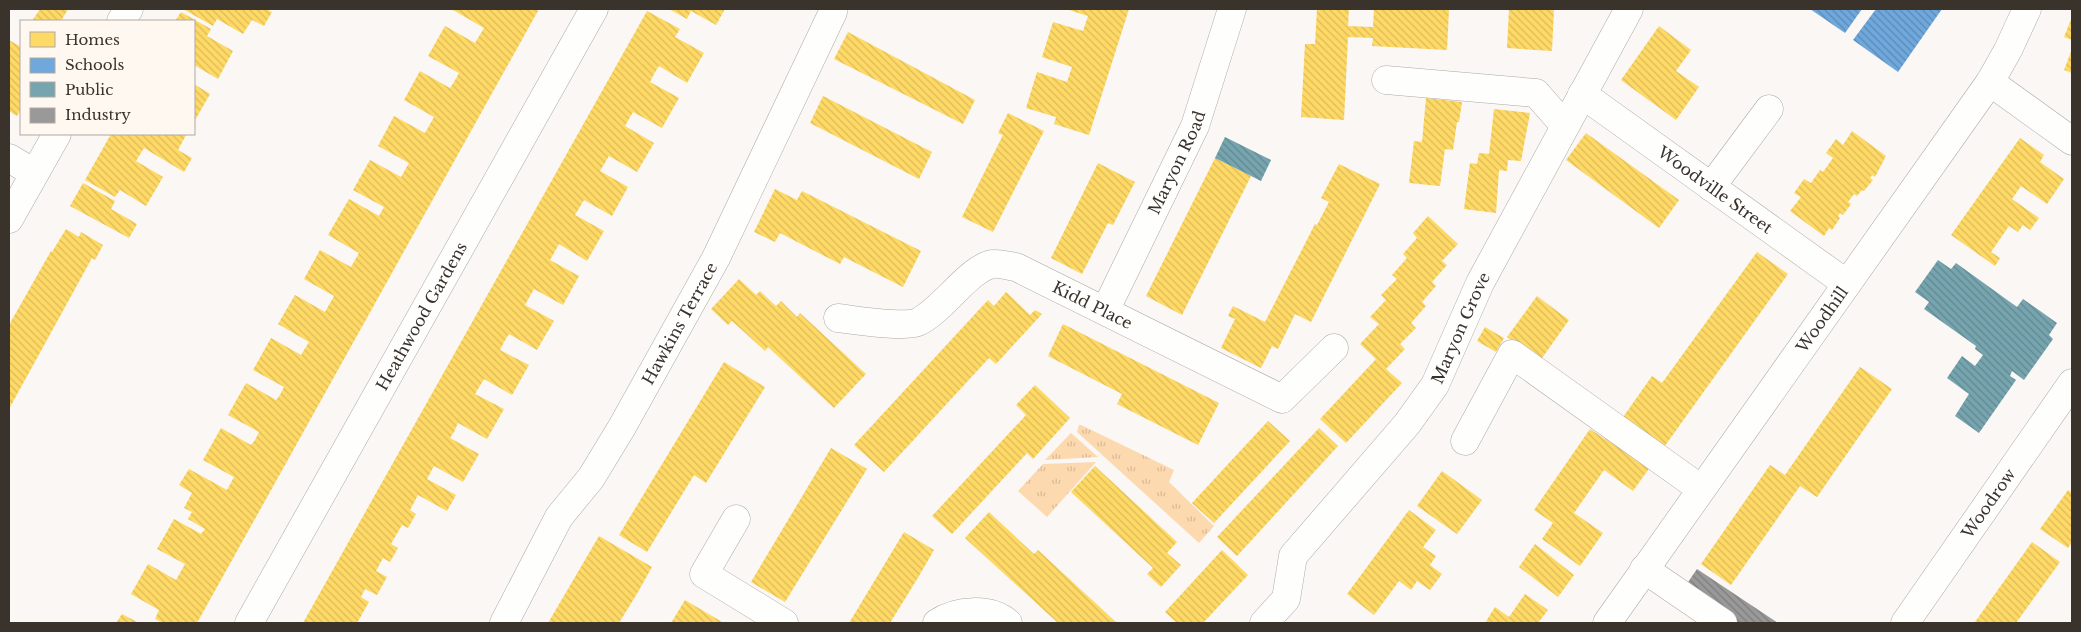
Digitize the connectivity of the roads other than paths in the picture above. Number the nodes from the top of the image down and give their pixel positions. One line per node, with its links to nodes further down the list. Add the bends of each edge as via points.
1 (129, 9): 7 (street)
2 (594, 9): 28 (street, Heathwood Gardens)
3 (1232, 9): 20 (street, Maryon Road, via 1195,126)
4 (1630, 9): 10 (street, Maryon Grove)
5 (2026, 9): 9 (street, Woodhill)
6 (833, 12): 29 (street, Hawkins Terrace, via 716,258 600,464 559,517)
7 (122, 20)
8 (1386, 80): 12 (street, via 1536,93)
9 (1990, 82): 14 (street); 19 (street, Woodhill)
10 (1582, 94): 12 (street, Maryon Grove); 17 (street, Woodville Street)
11 (1769, 109): 17 (street)
12 (1565, 126): 33 (street, Maryon Grove, via 1480,283 1435,385 1407,424 1293,556 1286,599)
13 (56, 135): 16 (street)
14 (2072, 141)
15 (9, 158): 16 (street)
16 (34, 173): 18 (street)
17 (1711, 187): 19 (street, Woodville Street)
18 (9, 219)
19 (1847, 284): 25 (street, Woodhill)
20 (1105, 311): 21 (street, Kidd Place, via 1016,267 993,264 972,275 937,310 916,323); 22 (street, Kidd Place, via 1282,399)
21 (838, 318)
22 (1334, 348)
23 (2072, 383): 36 (street, Woodrow)
24 (1465, 441): 25 (street, via 1512,354)
25 (1701, 489): 27 (street, Woodhill)
26 (736, 519): 30 (street, via 704,574)
27 (1644, 569): 34 (street, Woodhill); 35 (street)
28 (249, 623)
29 (504, 623)
30 (784, 623)
31 (937, 623): 32 (street, via 947,616 978,612 1002,618)
32 (1008, 623)
33 (1264, 623)
34 (1607, 623)
35 (1723, 623)
36 (1905, 623)

